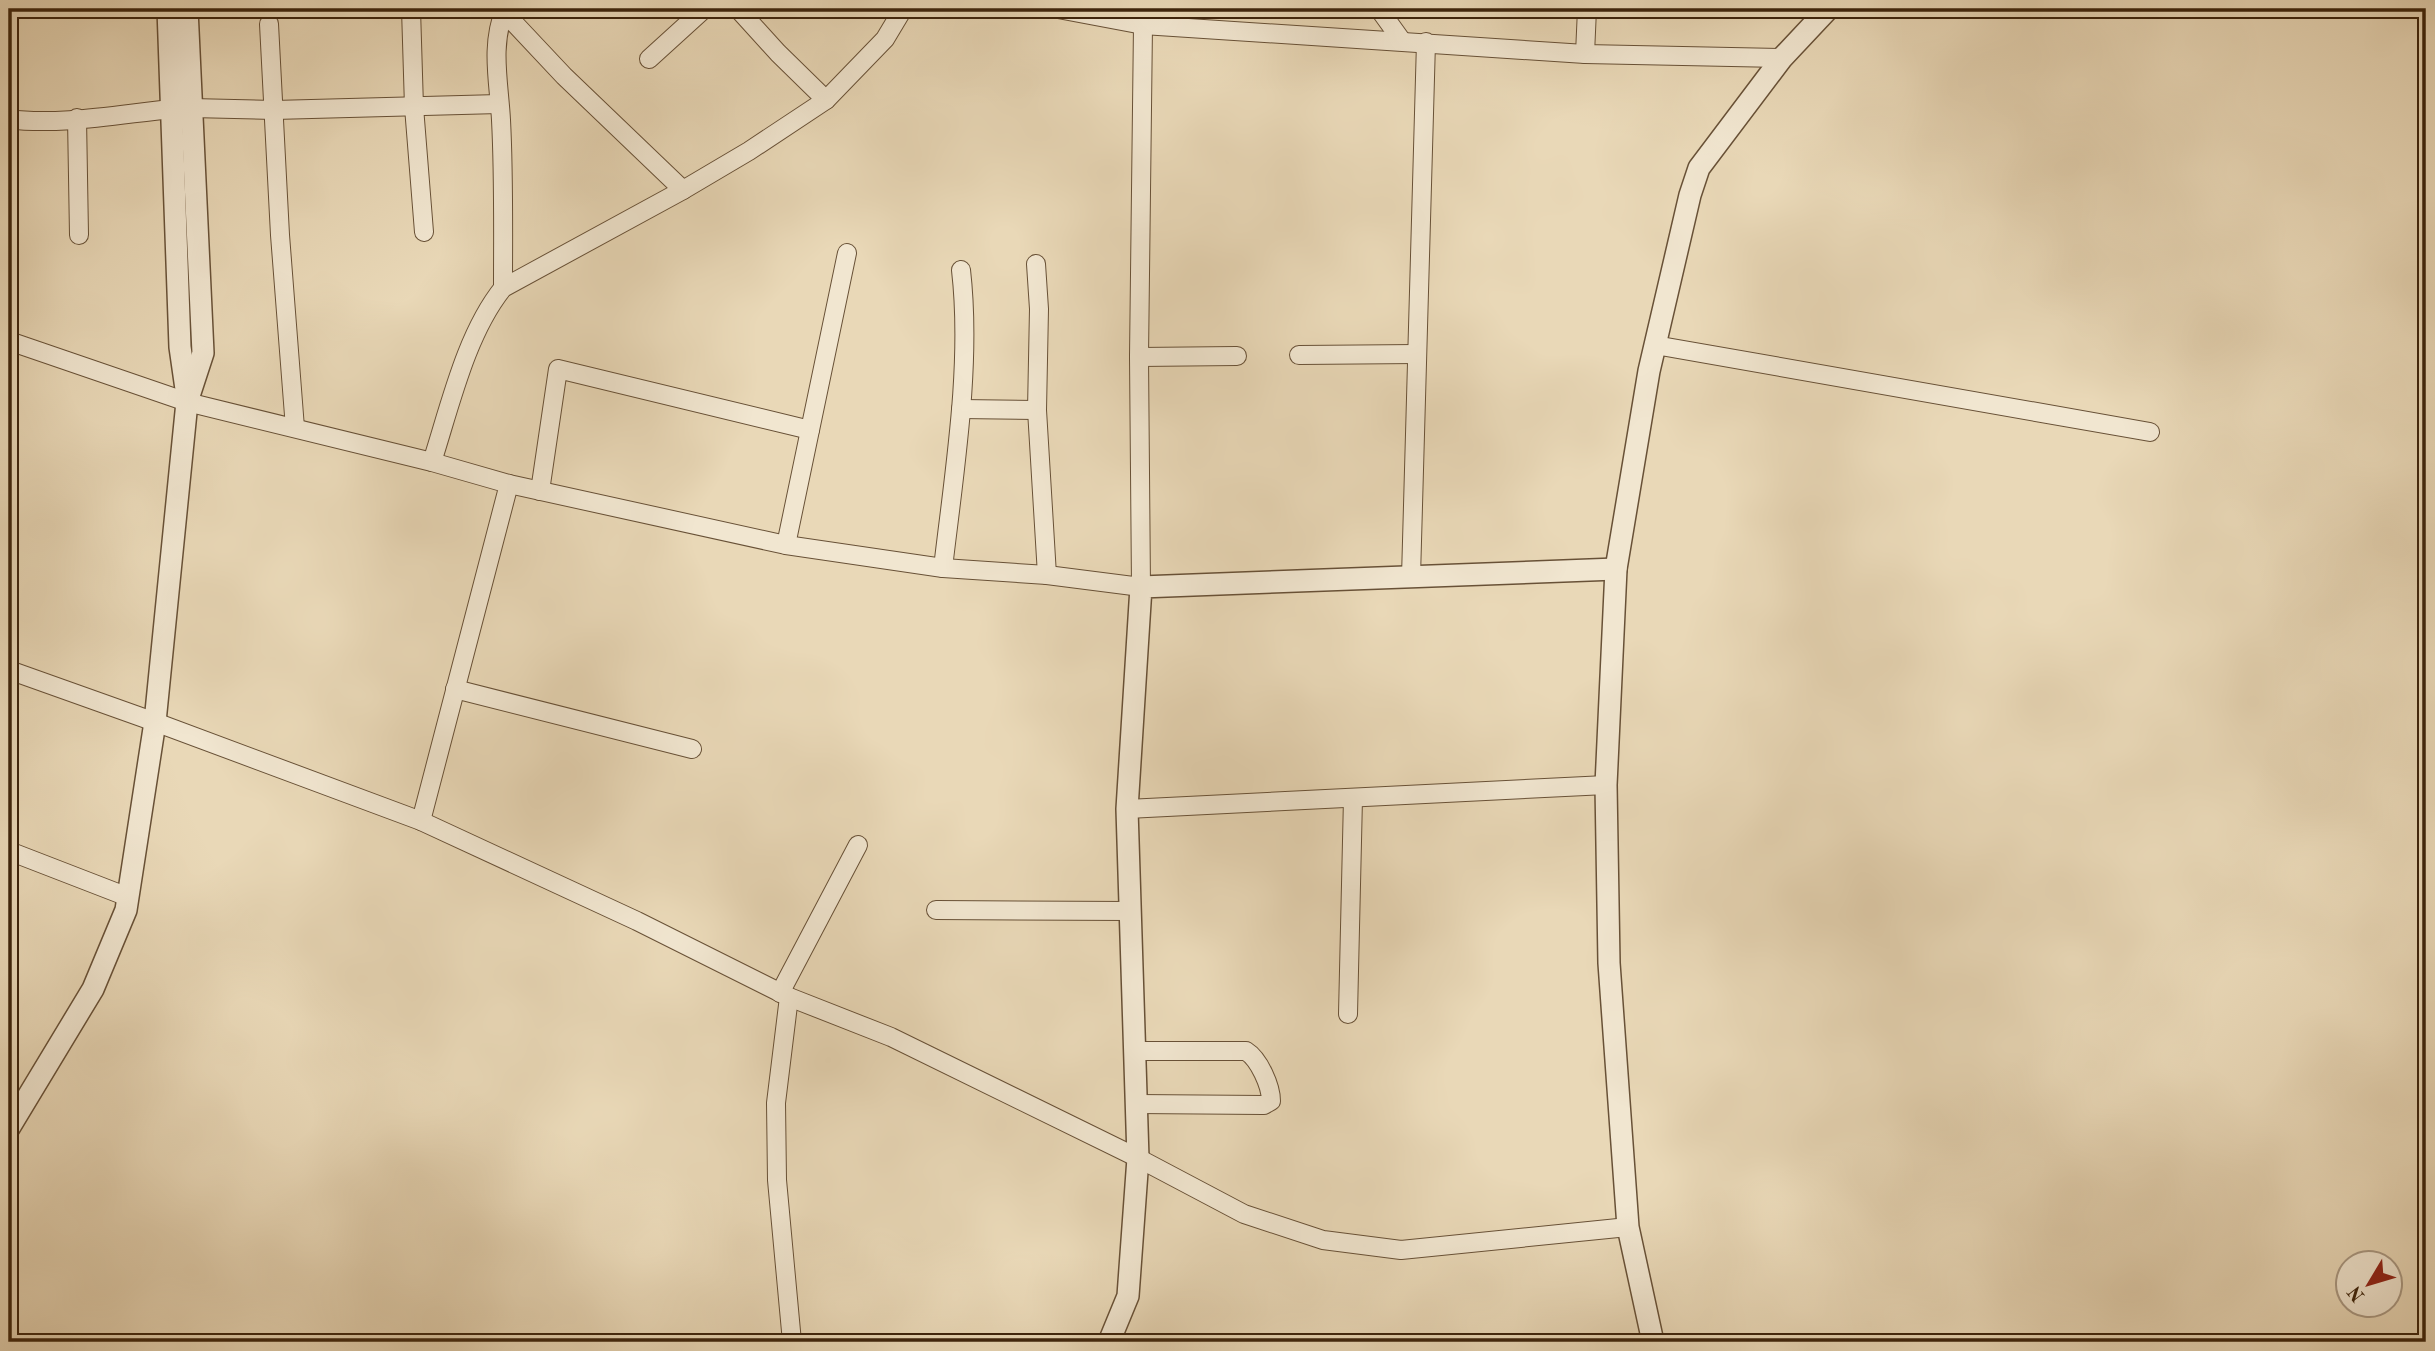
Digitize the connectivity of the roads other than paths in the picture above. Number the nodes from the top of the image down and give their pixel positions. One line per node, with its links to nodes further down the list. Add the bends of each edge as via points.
1 (168, 9): 22 (street)
2 (187, 9): 22 (street)
3 (411, 9): 21 (street)
4 (704, 9): 18 (street)
5 (738, 9): 19 (street)
6 (903, 9): 19 (street, via 885,39)
7 (1058, 9): 13 (street)
8 (1378, 9): 14 (street)
9 (1587, 9): 16 (street)
10 (1828, 9): 17 (street)
11 (503, 10): 20 (street, via 496,38); 26 (street, via 564,76)
12 (269, 24): 23 (street)
13 (1143, 25): 14 (street); 38 (street)
14 (1402, 40): 15 (street)
15 (1426, 42): 16 (street); 35 (street)
16 (1585, 54): 17 (street)
17 (1782, 58): 34 (street, via 1699,168)
18 (649, 59)
19 (826, 100): 26 (street)
20 (499, 104): 21 (street); 32 (street)
21 (414, 107): 23 (street); 27 (street)
22 (181, 108): 23 (street); 24 (street); 39 (street, via 203,353)
23 (274, 110): 42 (street)
24 (77, 118): 25 (street); 28 (street)
25 (9, 119)
26 (683, 190): 32 (street)
27 (425, 232)
28 (79, 235)
29 (847, 253): 43 (street)
30 (1036, 264): 41 (street)
31 (961, 270): 40 (street)
32 (503, 288): 45 (street, via 468,353)
33 (9, 341): 39 (street)
34 (1655, 345): 44 (street); 50 (street)
35 (1417, 354): 36 (street); 52 (street)
36 (1299, 355)
37 (1237, 356): 38 (street)
38 (1139, 357): 53 (street)
39 (187, 402): 42 (street); 56 (street)
40 (961, 409): 41 (street); 49 (street)
41 (1037, 410): 51 (street)
42 (295, 428): 45 (street)
43 (810, 430): 47 (street, via 558,369); 48 (street)
44 (2150, 432)
45 (432, 462): 46 (street)
46 (509, 484): 47 (street); 55 (street)
47 (540, 491): 48 (street)
48 (786, 545): 49 (street)
49 (943, 568): 51 (street)
50 (1616, 569): 52 (street); 58 (street)
51 (1047, 575): 53 (street)
52 (1411, 577): 53 (street)
53 (1141, 587): 60 (street)
54 (9, 670): 56 (street)
55 (455, 689): 57 (street); 61 (street)
56 (155, 722): 61 (street); 64 (street)
57 (692, 749)
58 (1606, 785): 59 (street); 73 (street, via 1609,963)
59 (1353, 798): 60 (street); 68 (street)
60 (1127, 809): 66 (street)
61 (421, 821): 67 (street)
62 (858, 845): 67 (street)
63 (9, 851): 64 (street)
64 (128, 897): 71 (street, via 93,989)
65 (936, 910): 66 (street)
66 (1129, 911): 69 (street)
67 (785, 995): 72 (street, via 891,1037); 74 (street, via 776,1115 777,1180)
68 (1348, 1014)
69 (1134, 1051): 70 (street); 70 (street, via 1247,1051 1271,1095 1264,1105)
70 (1136, 1104): 72 (street)
71 (9, 1128)
72 (1138, 1158): 73 (street, via 1244,1214 1323,1240 1401,1250); 75 (street, via 1128,1296)
73 (1629, 1227): 76 (street)
74 (792, 1342)
75 (1109, 1342)
76 (1653, 1342)

